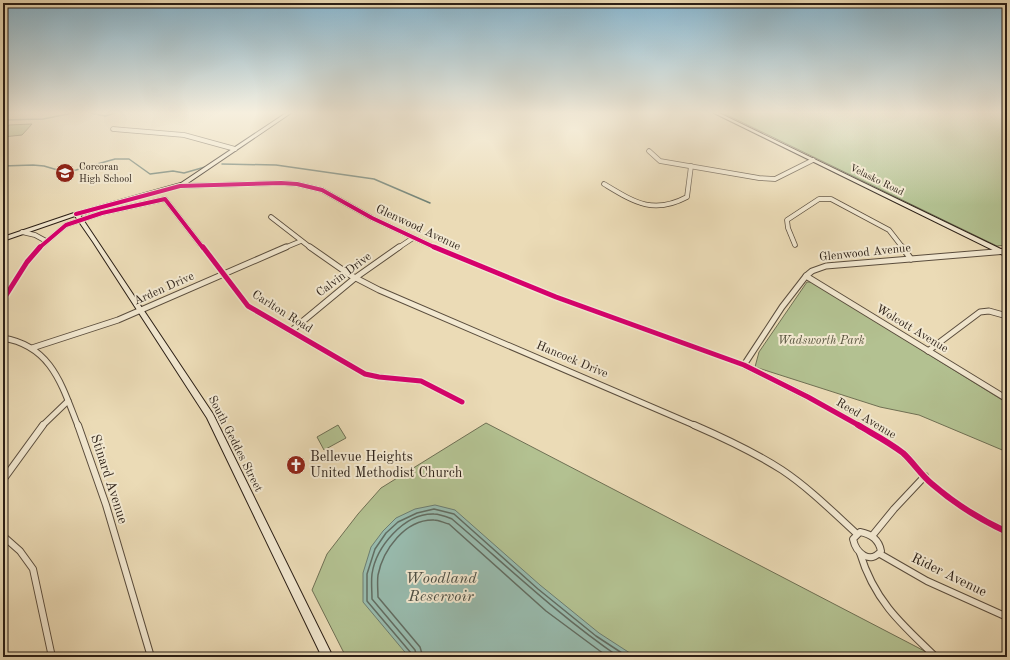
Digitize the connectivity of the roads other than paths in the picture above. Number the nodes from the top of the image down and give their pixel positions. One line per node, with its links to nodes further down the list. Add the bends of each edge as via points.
1 (216, 144): 4 (street)
2 (243, 144): 4 (street)
3 (780, 144): 6 (street, Velasko Road)
4 (235, 149): 9 (street)
5 (649, 151): 7 (street, via 660,161)
6 (813, 160): 7 (street, via 775,179); 18 (street, Velasko Road)
7 (691, 166): 8 (street, via 687,197 678,204 665,207 650,207 636,203)
8 (604, 184)
9 (180, 186): 10 (street, Glenwood Avenue); 13 (street, Glenwood Avenue, via 281,183 310,186 331,193 372,218)
10 (78, 217): 12 (street, Glenwood Avenue); 15 (street); 20 (street, Carlton Road, via 166,200); 24 (street, South Geddes Street)
11 (271, 217): 16 (street, Hancock Drive)
12 (22, 232): 14 (street, Glenwood Avenue); 15 (street)
13 (413, 238): 22 (street, Calvin Drive); 30 (street, Glenwood Avenue, via 556,297)
14 (3, 239)
15 (46, 241): 23 (street, via 27,262)
16 (301, 241): 20 (street, Arden Drive); 22 (street, Hancock Drive)
17 (795, 245): 19 (street, via 787,220 824,198 833,200 889,230)
18 (1005, 253): 19 (street, Glenwood Avenue)
19 (911, 259): 21 (street, Glenwood Avenue, via 826,266)
20 (223, 274): 24 (street, Arden Drive); 26 (street, Carlton Road, via 248,306)
21 (806, 276): 29 (street, Wolcott Avenue); 30 (street, Glenwood Avenue)
22 (355, 278): 26 (street, Calvin Drive); 37 (street, Hancock Drive, via 760,456 783,471)
23 (3, 300)
24 (140, 310): 28 (street, Arden Drive, via 90,330); 45 (street, South Geddes Street, via 219,432)
25 (1007, 316): 29 (street, via 994,312 980,312)
26 (291, 331): 33 (street, Carlton Road, via 372,377 421,381)
27 (3, 338): 28 (street, Stinard Avenue, via 22,342)
28 (32, 348): 32 (street, Stinard Avenue, via 49,365)
29 (928, 351): 31 (street, Wolcott Avenue)
30 (744, 365): 34 (street, Reed Avenue, via 886,441 903,453)
31 (1007, 399)
32 (68, 400): 35 (street, via 45,422); 44 (street, Stinard Avenue, via 103,496)
33 (462, 402)
34 (925, 476): 36 (street, Reed Avenue, via 962,506 989,524); 39 (street)
35 (3, 480)
36 (1007, 532)
37 (857, 534): 39 (street, via 864,532); 40 (street, via 853,539)
38 (3, 536): 43 (street, via 20,551 33,569)
39 (872, 536): 41 (street, via 880,547)
40 (860, 553): 41 (street, via 874,558); 46 (street, via 872,586 884,606)
41 (880, 554): 42 (street, Rider Avenue, via 927,581)
42 (1007, 617)
43 (52, 657)
44 (151, 657)
45 (328, 657)
46 (936, 657)

